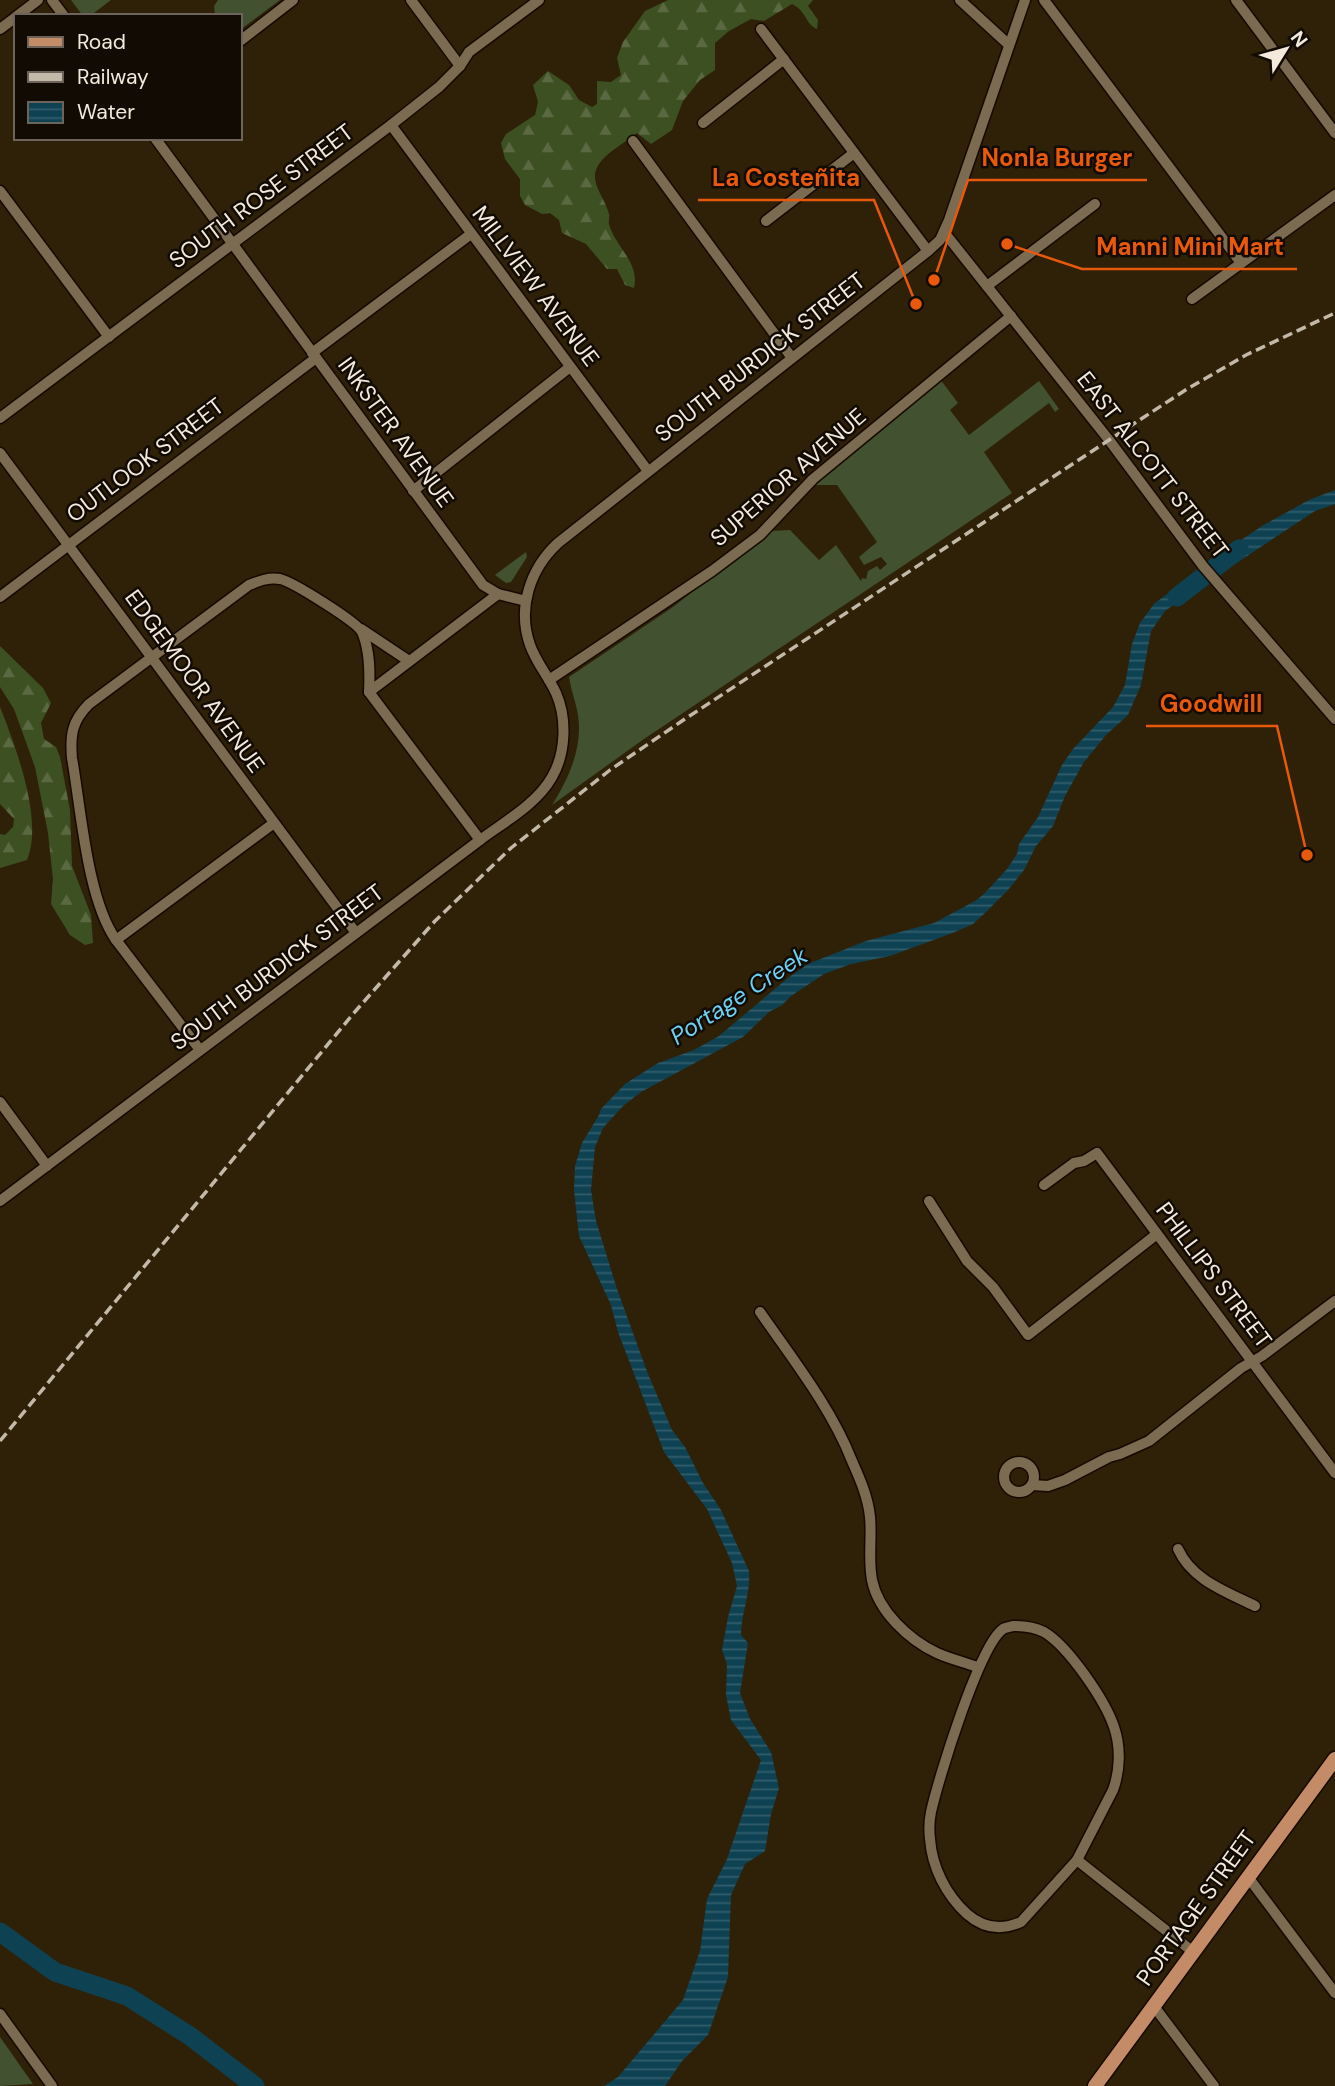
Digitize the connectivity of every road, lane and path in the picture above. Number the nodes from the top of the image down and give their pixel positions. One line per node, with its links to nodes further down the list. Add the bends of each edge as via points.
1 (38, 0): 9 (street)
2 (293, 0): 13 (street)
3 (411, 0): 16 (street)
4 (539, 0): 16 (street, SOUTH ROSE STREET, via 469,52)
5 (960, 0): 14 (street)
6 (1025, 0): 14 (street, SOUTH BURDICK STREET)
7 (1044, 0): 31 (street)
8 (1236, 0): 19 (street)
9 (19, 14)
10 (14, 18): 11 (street)
11 (0, 29)
12 (761, 29): 15 (street)
13 (242, 39)
14 (1008, 44): 27 (street, SOUTH BURDICK STREET)
15 (784, 59): 17 (street); 22 (street)
16 (460, 66): 18 (street, SOUTH ROSE STREET)
17 (703, 123)
18 (391, 125): 28 (street, MILLVIEW AVENUE); 29 (street, SOUTH ROSE STREET)
19 (1335, 133)
20 (156, 140): 29 (street, INKSTER AVENUE)
21 (633, 141): 37 (street)
22 (854, 153): 26 (street); 30 (street)
23 (0, 191): 35 (street)
24 (1335, 195): 31 (street)
25 (1095, 204): 32 (street)
26 (766, 221)
27 (944, 232): 30 (street, SOUTH BURDICK STREET); 32 (street, EAST ALCOTT STREET)
28 (471, 234): 36 (street, OUTLOOK STREET); 38 (street, MILLVIEW AVENUE)
29 (232, 243): 35 (street, SOUTH ROSE STREET); 36 (street, INKSTER AVENUE)
30 (928, 251): 37 (street, SOUTH BURDICK STREET)
31 (1241, 263): 33 (street)
32 (987, 286): 34 (street, EAST ALCOTT STREET)
33 (1192, 299)
34 (1011, 316): 50 (street, SUPERIOR AVENUE, via 813,479 760,535); 52 (street, EAST ALCOTT STREET, via 1203,566)
35 (109, 337): 39 (street, SOUTH ROSE STREET)
36 (314, 355): 42 (street, INKSTER AVENUE); 43 (street, OUTLOOK STREET)
37 (792, 358): 41 (street, SOUTH BURDICK STREET)
38 (570, 367): 41 (street, MILLVIEW AVENUE); 42 (street)
39 (0, 418)
40 (0, 453): 43 (street, EDGEMOOR AVENUE)
41 (648, 471): 46 (street, SOUTH BURDICK STREET, via 547,553 530,583)
42 (413, 491): 44 (street, INKSTER AVENUE, via 482,584)
43 (69, 544): 45 (street, OUTLOOK STREET); 48 (street, EDGEMOOR AVENUE)
44 (498, 594): 46 (street, INKSTER AVENUE); 49 (street)
45 (0, 597)
46 (526, 601): 50 (street, via 528,638)
47 (360, 629): 48 (street, via 296,585 271,578 248,585); 49 (street); 51 (street)
48 (151, 659): 53 (street, EDGEMOOR AVENUE); 56 (street, via 89,705 72,728 72,758 94,886 104,920)
49 (409, 661): 51 (street)
50 (549, 680): 54 (street, SOUTH BURDICK STREET, via 562,718 561,752 552,776 542,791)
51 (369, 692): 54 (street)
52 (1335, 719)
53 (274, 823): 55 (street, EDGEMOOR AVENUE); 56 (street)
54 (480, 840): 55 (street, SOUTH BURDICK STREET)
55 (356, 933): 57 (street, SOUTH BURDICK STREET)
56 (116, 940): 57 (street)
57 (200, 1050): 59 (street, SOUTH BURDICK STREET)
58 (0, 1102): 59 (street)
59 (47, 1166): 62 (street, SOUTH BURDICK STREET)
60 (1044, 1185): 63 (street, PHILLIPS STREET, via 1097,1153)
61 (929, 1200): 63 (street, via 967,1261 993,1287 1028,1335)
62 (0, 1201)
63 (1157, 1234): 66 (street, PHILLIPS STREET)
64 (1335, 1301): 66 (street)
65 (760, 1312): 71 (street, via 805,1376 851,1457 870,1516 872,1583 882,1606 925,1646)
66 (1251, 1360): 67 (street, PHILLIPS STREET); 68 (street, via 1149,1441 1065,1480)
67 (1335, 1473)
68 (1032, 1485)
69 (1178, 1549): 70 (street, via 1209,1584)
70 (1255, 1606)
71 (977, 1667): 73 (street, via 1003,1629 1029,1626 1055,1639 1107,1712 1118,1741 1117,1779); 73 (street, via 930,1814 931,1849 943,1884 976,1922 1011,1927 1021,1922)
72 (1335, 1759): 74 (main road, PORTAGE STREET)
73 (1077, 1860): 75 (street)
74 (1248, 1877): 75 (main road, PORTAGE STREET); 76 (street)
75 (1192, 1951): 77 (main road, PORTAGE STREET)
76 (1335, 1993)
77 (1153, 2005): 80 (main road, PORTAGE STREET); 81 (street)
78 (0, 2014): 79 (street)
79 (52, 2086)
80 (1095, 2086)
81 (1214, 2086)

